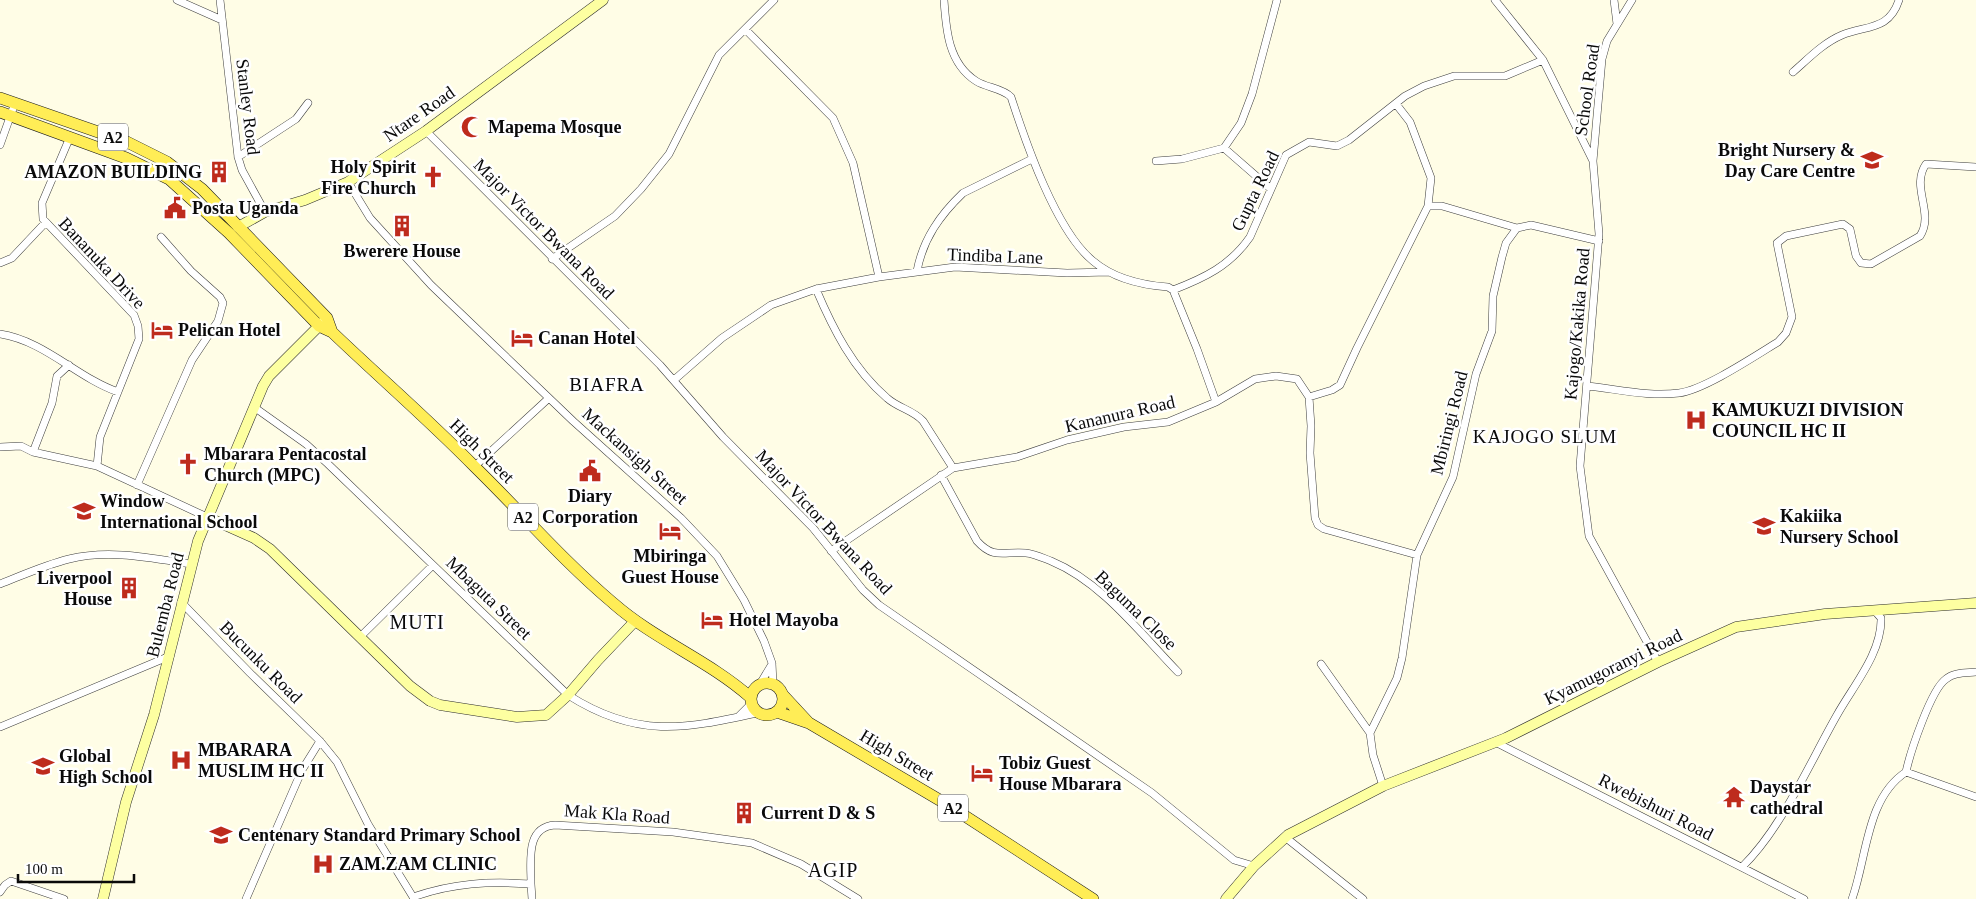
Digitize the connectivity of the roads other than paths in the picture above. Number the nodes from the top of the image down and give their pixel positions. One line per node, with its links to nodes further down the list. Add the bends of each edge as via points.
1 (177, 0): 11 (street)
2 (220, 0): 11 (street, Stanley Road)
3 (603, 0): 22 (main road, Ntare Road)
4 (774, 0): 13 (street)
5 (944, 0): 27 (street, via 947,38 953,55 975,80 1011,98)
6 (1277, 0): 25 (street, via 1252,94 1241,123)
7 (1495, 0): 14 (street, Kajogo/Kakika Road)
8 (1614, 0): 12 (street)
9 (1632, 0): 12 (street, School Road)
10 (1899, 0): 15 (street, via 1891,16 1879,25 1842,35 1822,46)
11 (222, 20): 26 (street, Stanley Road)
12 (1617, 25): 29 (street, School Road, via 1607,41 1602,60)
13 (745, 30): 42 (street, via 720,55 669,154 642,189 615,216); 46 (street, via 832,118 853,162)
14 (1543, 60): 19 (street, Gupta Road, via 1505,76 1454,76 1424,86); 29 (street, Kajogo/Kakika Road)
15 (1792, 72)
16 (0, 98): 17 (main road, High Street / A2)
17 (15, 103): 21 (street); 32 (main road, High Street / A2, via 127,142 180,170)
18 (308, 103): 26 (street, via 296,119)
19 (1396, 104): 33 (street, Gupta Road, via 1337,146 1309,142 1296,147 1286,155); 35 (street, via 1410,122 1431,178)
20 (0, 112): 21 (main road, High Street / A2)
21 (11, 117): 23 (main road, High Street / A2); 24 (street)
22 (426, 131): 31 (main road, Ntare Road); 42 (street, Major Victor Bwana Road)
23 (70, 137): 34 (main road, High Street / A2, via 158,172); 37 (street, Bananuka Drive, via 42,203)
24 (0, 145)
25 (1224, 148): 28 (street, via 1182,159); 33 (street)
26 (238, 157): 36 (street, Stanley Road)
27 (1032, 159): 44 (street, via 963,192 926,237); 45 (street, via 1063,223 1093,262)
28 (1156, 161)
29 (1593, 161): 41 (street, Kajogo/Kakika Road)
30 (1976, 167): 53 (street, via 1926,164 1920,172 1925,229 1920,236 1871,264 1861,263 1856,256 1850,229 1843,224 1786,236 1779,241 1792,317 1786,333 1778,342 1699,388 1662,394)
31 (348, 182): 36 (main road, Ntare Road); 56 (street, Mackansigh Street, via 370,218 411,263)
32 (202, 189): 34 (main road); 38 (main road, High Street / A2)
33 (1271, 189): 48 (street, Gupta Road, via 1243,247 1223,267)
34 (193, 198): 49 (main road, High Street / A2)
35 (1428, 206): 39 (street, via 1442,206); 55 (street, via 1340,385)
36 (264, 212): 38 (main road, Ntare Road)
37 (45, 223): 43 (street, via 12,258); 54 (street, Bananuka Drive, via 134,315 139,339)
38 (238, 227): 49 (main road, High Street / A2)
39 (1517, 228): 41 (street, via 1531,225); 68 (street, Mbiringi Road, via 1506,243 1502,257 1493,296 1492,331 1476,374 1453,477)
40 (161, 237): 65 (street, via 223,303 218,322 192,360)
41 (1599, 241): 53 (street, Kajogo/Kakika Road)
42 (552, 259): 52 (street, Major Victor Bwana Road)
43 (0, 263)
44 (917, 271): 45 (street, Tindiba Lane, via 955,267); 46 (street, Tindiba Lane)
45 (1110, 272): 48 (street, via 1129,281)
46 (880, 277): 47 (street, Tindiba Lane)
47 (816, 289): 52 (street, Tindiba Lane, via 771,305 722,338); 63 (street, via 834,331 868,380 891,402 917,414)
48 (1173, 290): 57 (street)
49 (323, 322): 58 (main road, Bulemba Road, via 269,376); 62 (main road, High Street / A2)
50 (0, 334): 51 (street, via 16,336)
51 (69, 365): 54 (street, via 79,374); 60 (street, via 57,376 52,403)
52 (674, 380): 67 (street, Major Victor Bwana Road)
53 (1587, 386): 78 (street, Kajogo/Kakika Road, via 1580,466 1589,536)
54 (118, 392): 61 (street, Bananuka Drive, via 100,437)
55 (1309, 397): 57 (street, Kananura Road, via 1297,379 1276,376 1255,379); 68 (street, via 1310,453 1318,525)
56 (548, 398): 62 (street); 79 (street, Mackansigh Street, via 717,556 744,600)
57 (1216, 402): 63 (street, Kananura Road, via 1168,422 1124,427 1067,440 1017,458)
58 (254, 407): 66 (main road, Bulemba Road); 70 (street, Mbaguta Street, via 306,444)
59 (0, 447): 60 (street, via 20,446)
60 (32, 452): 61 (street)
61 (97, 466): 65 (street)
62 (475, 466): 75 (main road, High Street / A2, via 543,539)
63 (953, 468): 64 (street, Kananura Road)
64 (941, 475): 67 (street, Kananura Road); 81 (street, Baguma Close, via 984,550 996,554 1038,556 1084,580)
65 (137, 484): 66 (street)
66 (207, 517): 69 (main road, Bulemba Road); 76 (main road, via 270,548)
67 (831, 551): 100 (street, Major Victor Bwana Road, via 879,605 1146,788 1234,860)
68 (1417, 555): 93 (street, Mbiringi Road, via 1397,678)
69 (191, 564): 71 (street, via 109,555 71,558); 72 (main road, Bulemba Road)
70 (433, 565): 76 (street); 87 (street, Mbaguta Street)
71 (0, 584)
72 (181, 602): 77 (main road, Bulemba Road); 94 (street, Bucunku Road)
73 (1976, 603): 74 (main road, Kyamugoranyi Road)
74 (1874, 610): 78 (main road, Kyamugoranyi Road, via 1736,627); 101 (street, via 1881,618 1882,630 1867,664 1763,845)
75 (635, 621): 83 (main road, High Street / A2); 87 (main road)
76 (361, 636): 87 (main road, via 410,686 440,705 490,714 540,717)
77 (170, 656): 92 (street); 106 (main road, Bulemba Road, via 126,802)
78 (1658, 662): 95 (main road, Kyamugoranyi Road)
79 (772, 663): 84 (street, Mackansigh Street); 85 (street)
80 (1321, 664): 93 (street)
81 (1178, 672)
82 (1976, 672): 96 (street, via 1951,675 1937,687)
83 (731, 680): 85 (main road, High Street / A2); 88 (main road, High Street / A2)
84 (773, 684): 85 (main road, A2); 86 (main road, A2)
85 (759, 685): 88 (main road)
86 (783, 695): 89 (main road); 91 (main road, High Street / A2)
87 (568, 696): 90 (street, Mbaguta Street, via 601,712 644,726 686,727)
88 (753, 705): 89 (main road, A2, via 767,716); 90 (street, Mbaguta Street); 90 (street)
89 (777, 712): 91 (main road, High Street / A2)
90 (738, 717)
91 (809, 723): 110 (main road, High Street / A2, via 948,805)
92 (0, 726)
93 (1370, 733): 97 (street)
94 (320, 741): 104 (street, via 337,762 368,824); 107 (street, via 302,770)
95 (1495, 742): 97 (main road, Kyamugoranyi Road); 101 (street, Rwebishuri Road)
96 (1906, 772): 98 (street); 114 (street, via 1895,779 1873,816)
97 (1383, 786): 99 (main road, Kyamugoranyi Road)
98 (1976, 797)
99 (1285, 837): 100 (main road, Kyamugoranyi Road); 112 (street)
100 (1254, 866): 111 (main road, Kyamugoranyi Road)
101 (1742, 867): 113 (street, Rwebishuri Road)
102 (531, 884): 104 (street, via 468,883 437,888); 108 (street); 109 (street, Mak Kla Road, via 532,846 536,834 541,828 555,825 673,832 752,842 801,864)
103 (0, 892): 105 (street, via 11,881)
104 (414, 898)
105 (64, 899)
106 (103, 899)
107 (246, 899)
108 (532, 899)
109 (858, 899)
110 (1093, 899)
111 (1226, 899)
112 (1363, 899)
113 (1804, 899)
114 (1852, 899)

